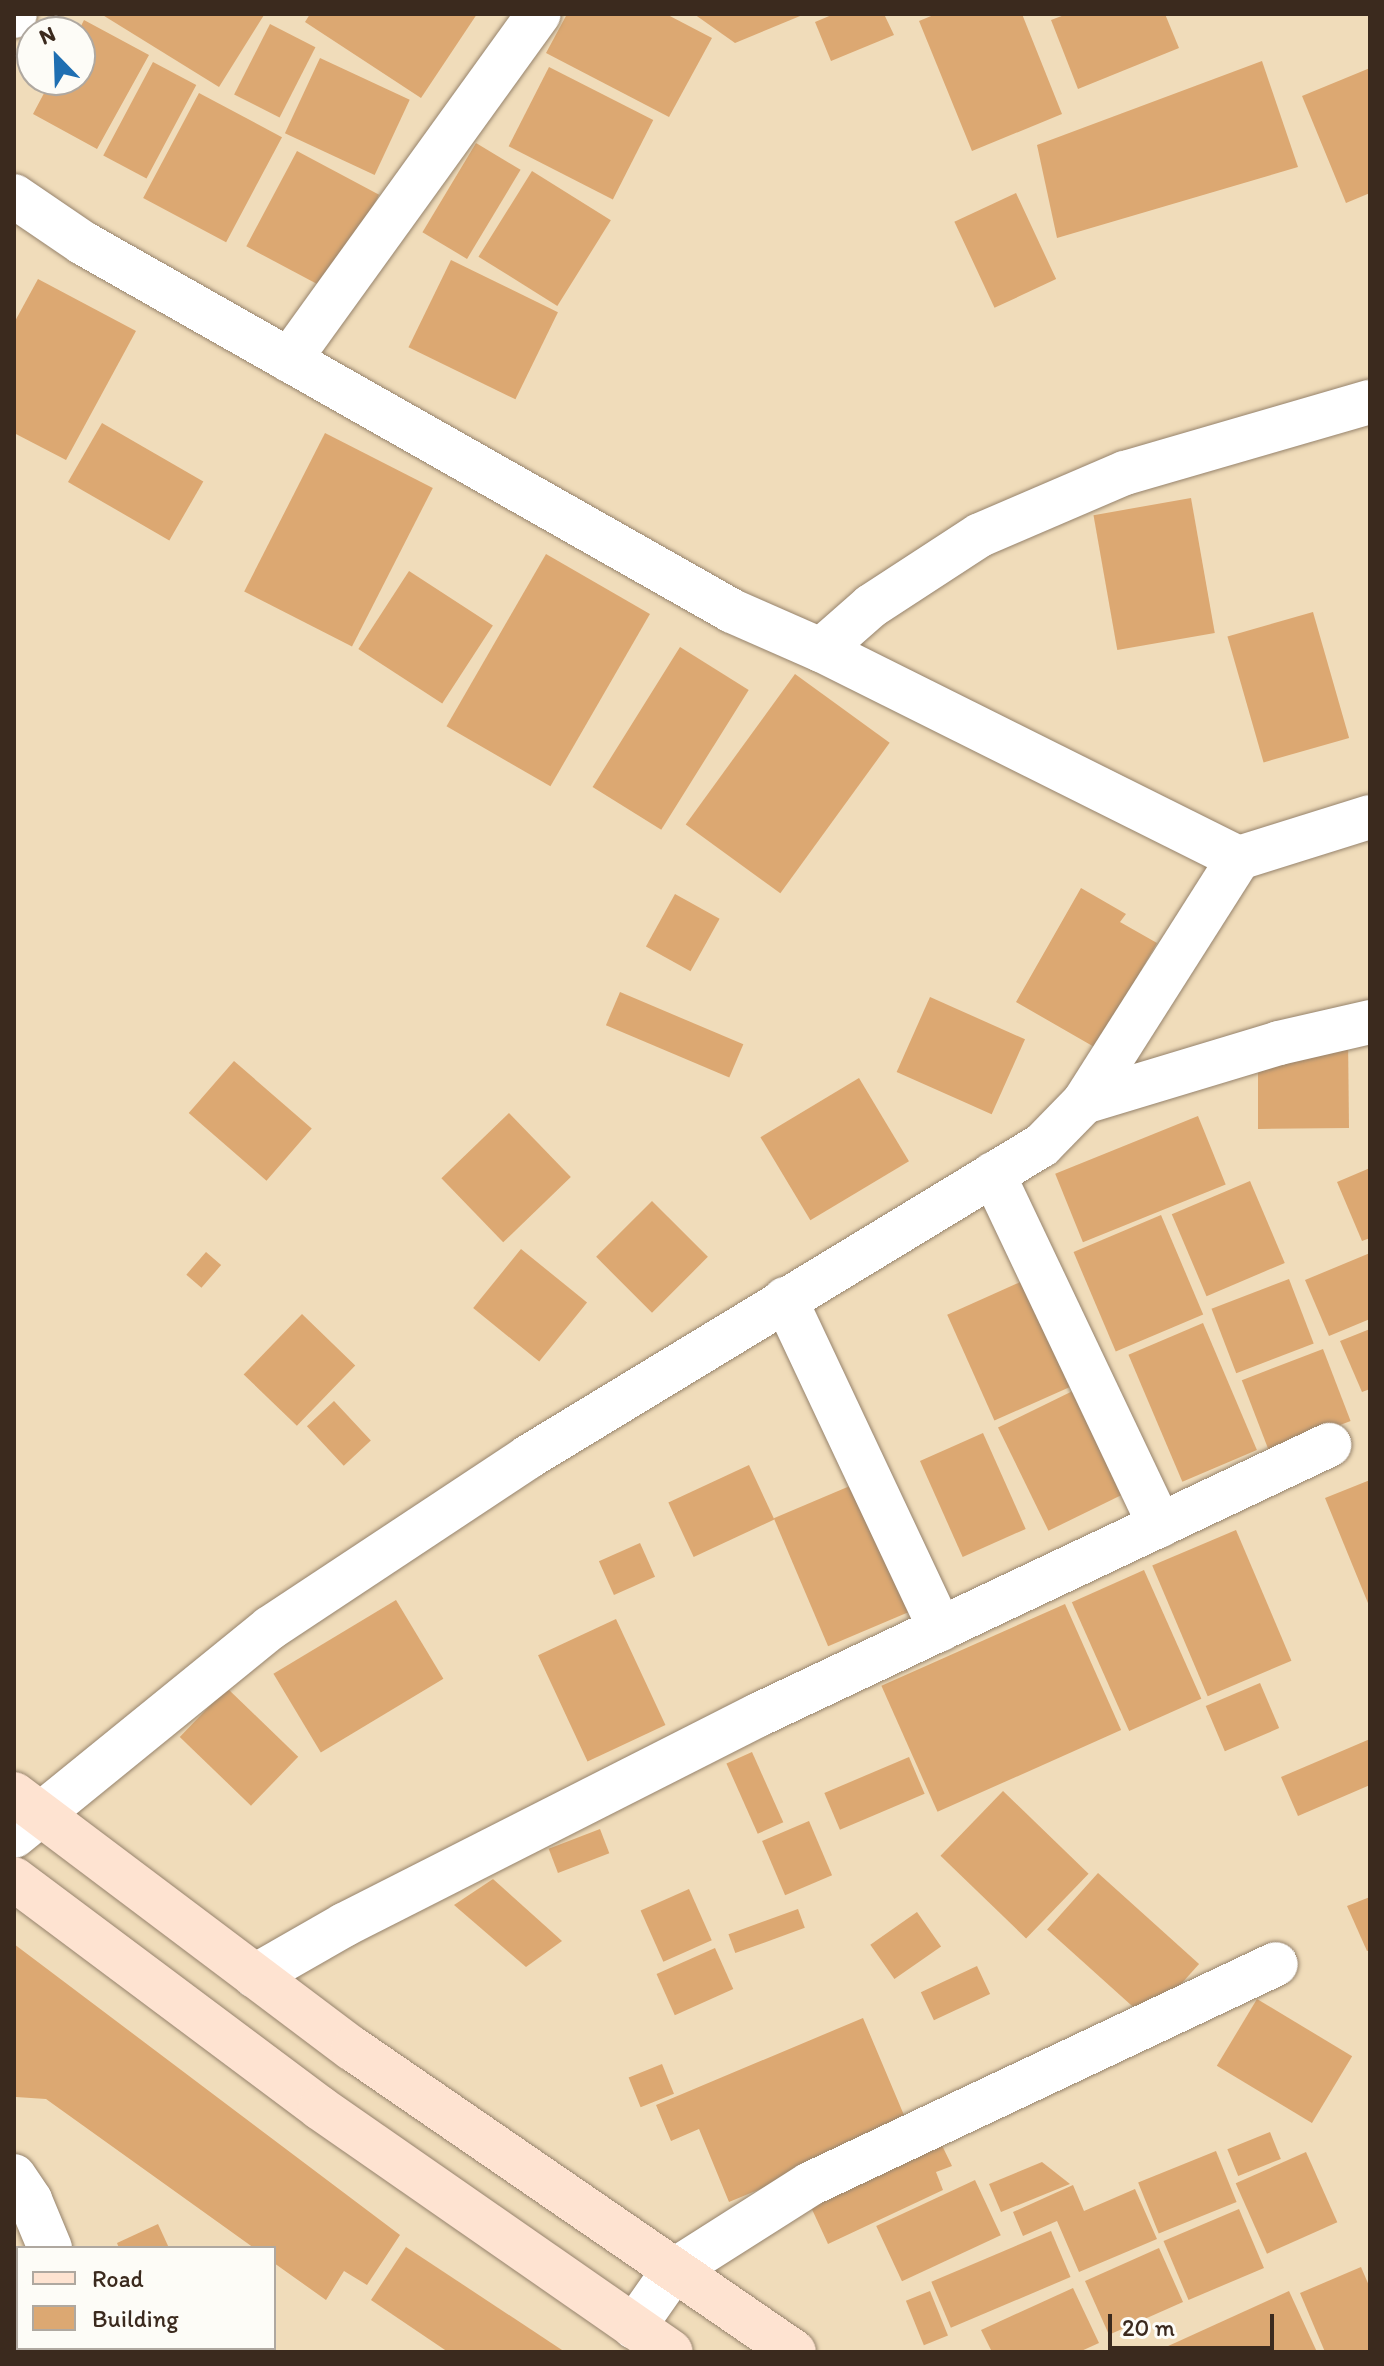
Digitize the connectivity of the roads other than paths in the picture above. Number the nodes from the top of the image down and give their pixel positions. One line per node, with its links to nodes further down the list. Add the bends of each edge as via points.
1 (539, 14): 3 (street)
2 (14, 196): 3 (street, via 83,243)
3 (289, 360): 5 (street, via 732,611)
4 (1370, 402): 5 (street, via 1125,473 980,535 871,606)
5 (821, 650): 7 (street)
6 (1370, 817): 7 (street)
7 (1239, 858): 9 (street)
8 (1370, 1022): 9 (street, via 1279,1043)
9 (1084, 1102): 10 (street, via 1042,1145)
10 (993, 1174): 11 (street); 13 (street)
11 (785, 1299): 14 (street); 15 (street, via 528,1457 270,1628)
12 (1329, 1445): 13 (street)
13 (1160, 1525): 14 (street)
14 (940, 1629): 18 (street, via 686,1751 344,1925)
15 (23, 1814): 18 (street)
16 (14, 1879): 22 (street, via 320,2108)
17 (1276, 1964): 21 (street, via 810,2184)
18 (255, 1976): 21 (street)
19 (14, 2176): 20 (street)
20 (49, 2246)
21 (673, 2271): 22 (street); 24 (street)
22 (634, 2327): 23 (street)
23 (671, 2352)
24 (794, 2352)

